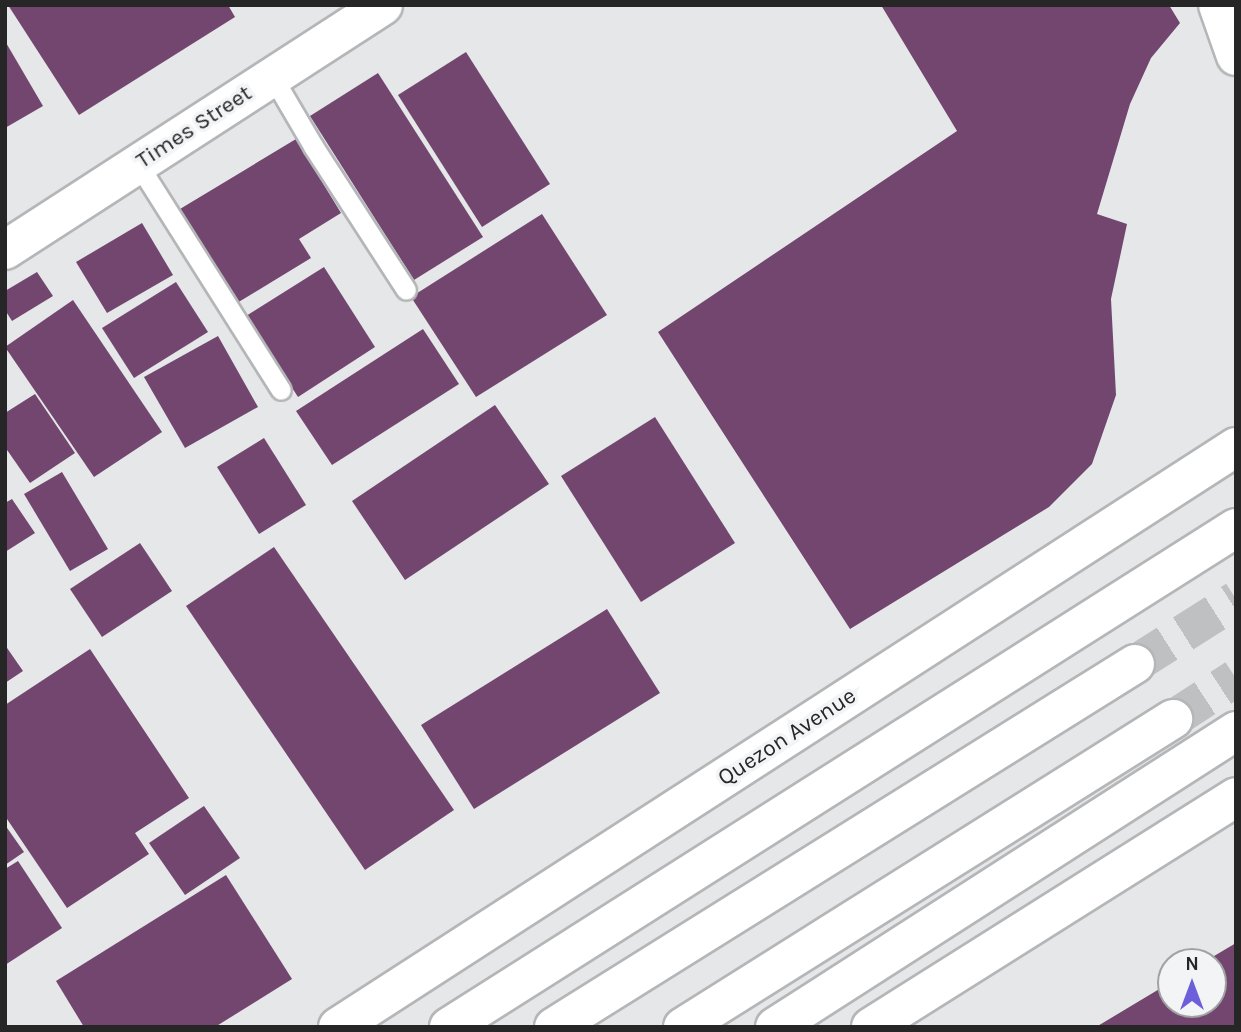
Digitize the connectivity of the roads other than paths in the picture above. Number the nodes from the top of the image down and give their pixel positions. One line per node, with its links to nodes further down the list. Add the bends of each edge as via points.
1 (1218, 5): 3 (main road)
2 (373, 8): 4 (main road, Times Street)
3 (1236, 57)
4 (272, 76): 5 (main road, Times Street); 7 (lane)
5 (138, 164): 6 (main road, Times Street); 8 (lane)
6 (5, 250)
7 (406, 290)
8 (281, 390)
9 (1236, 447): 15 (main road, Quezon Avenue)
10 (1236, 527): 16 (main road)
11 (1135, 664): 17 (main road)
12 (1172, 719): 18 (main road)
13 (1236, 731): 19 (main road)
14 (1236, 797): 20 (main road)
15 (338, 1027)
16 (449, 1027)
17 (554, 1027)
18 (683, 1027)
19 (775, 1027)
20 (871, 1027)

